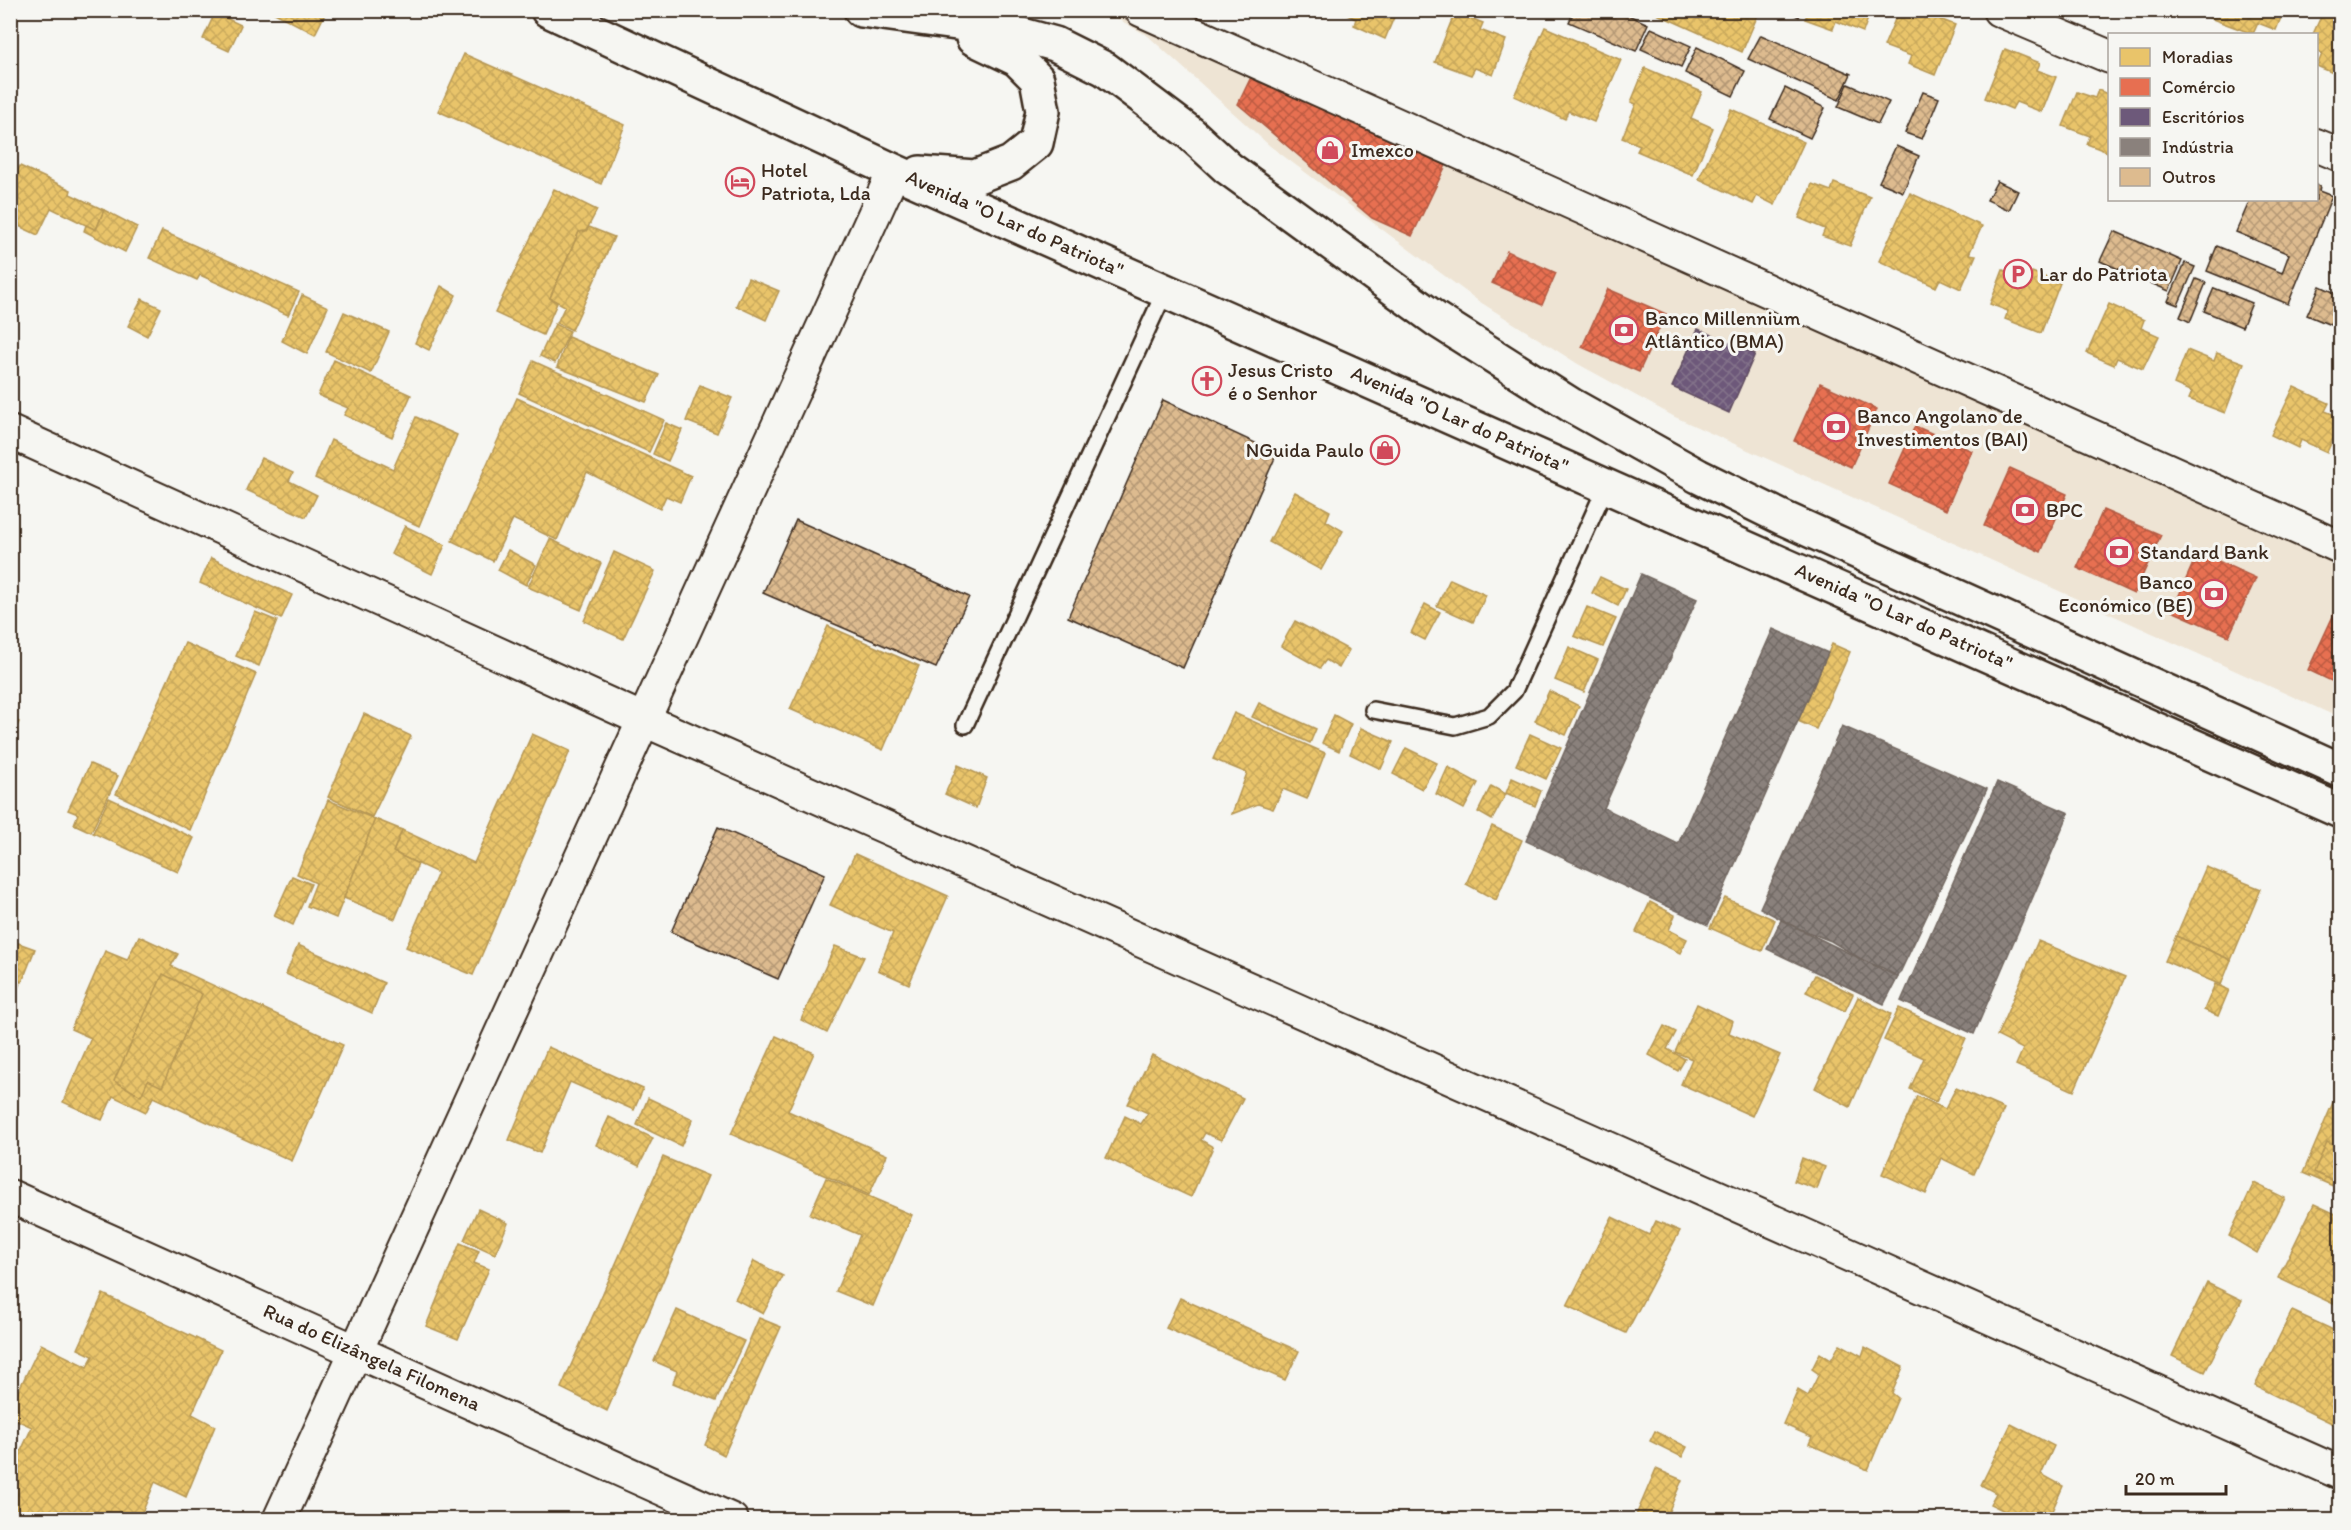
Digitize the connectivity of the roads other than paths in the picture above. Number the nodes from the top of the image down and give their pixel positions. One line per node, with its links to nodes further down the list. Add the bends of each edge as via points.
1 (548, 10): 8 (main road, Avenida "O Lar do Patriota")
2 (1141, 10): 12 (street)
3 (1999, 10): 5 (street)
4 (869, 12): 8 (main road, via 983,41 1017,59 1037,79 1043,111 1036,143 1002,167 975,177); 16 (main road, Avenida "O Lar do Patriota", via 1000,29 1054,44 1106,69 1190,133 1228,168 1437,320 1570,405 1783,518)
5 (2108, 57)
6 (2318, 146): 7 (street)
7 (2340, 155)
8 (894, 171): 9 (main road, Avenida "O Lar do Patriota"); 14 (street)
9 (1166, 289): 11 (main road, Avenida "O Lar do Patriota"); 15 (lane)
10 (10, 432): 14 (street)
11 (1607, 484): 13 (lane, via 1514,691 1489,716 1455,726); 17 (main road, Avenida "O Lar do Patriota")
12 (2340, 547)
13 (1373, 710)
14 (644, 720): 19 (street); 20 (street)
15 (965, 725)
16 (2340, 770)
17 (2340, 811)
18 (10, 1196): 19 (street, Rua do Elizângela Filomena)
19 (356, 1349): 21 (street); 22 (street, Rua do Elizângela Filomena)
20 (2340, 1473)
21 (279, 1520)
22 (732, 1520)

